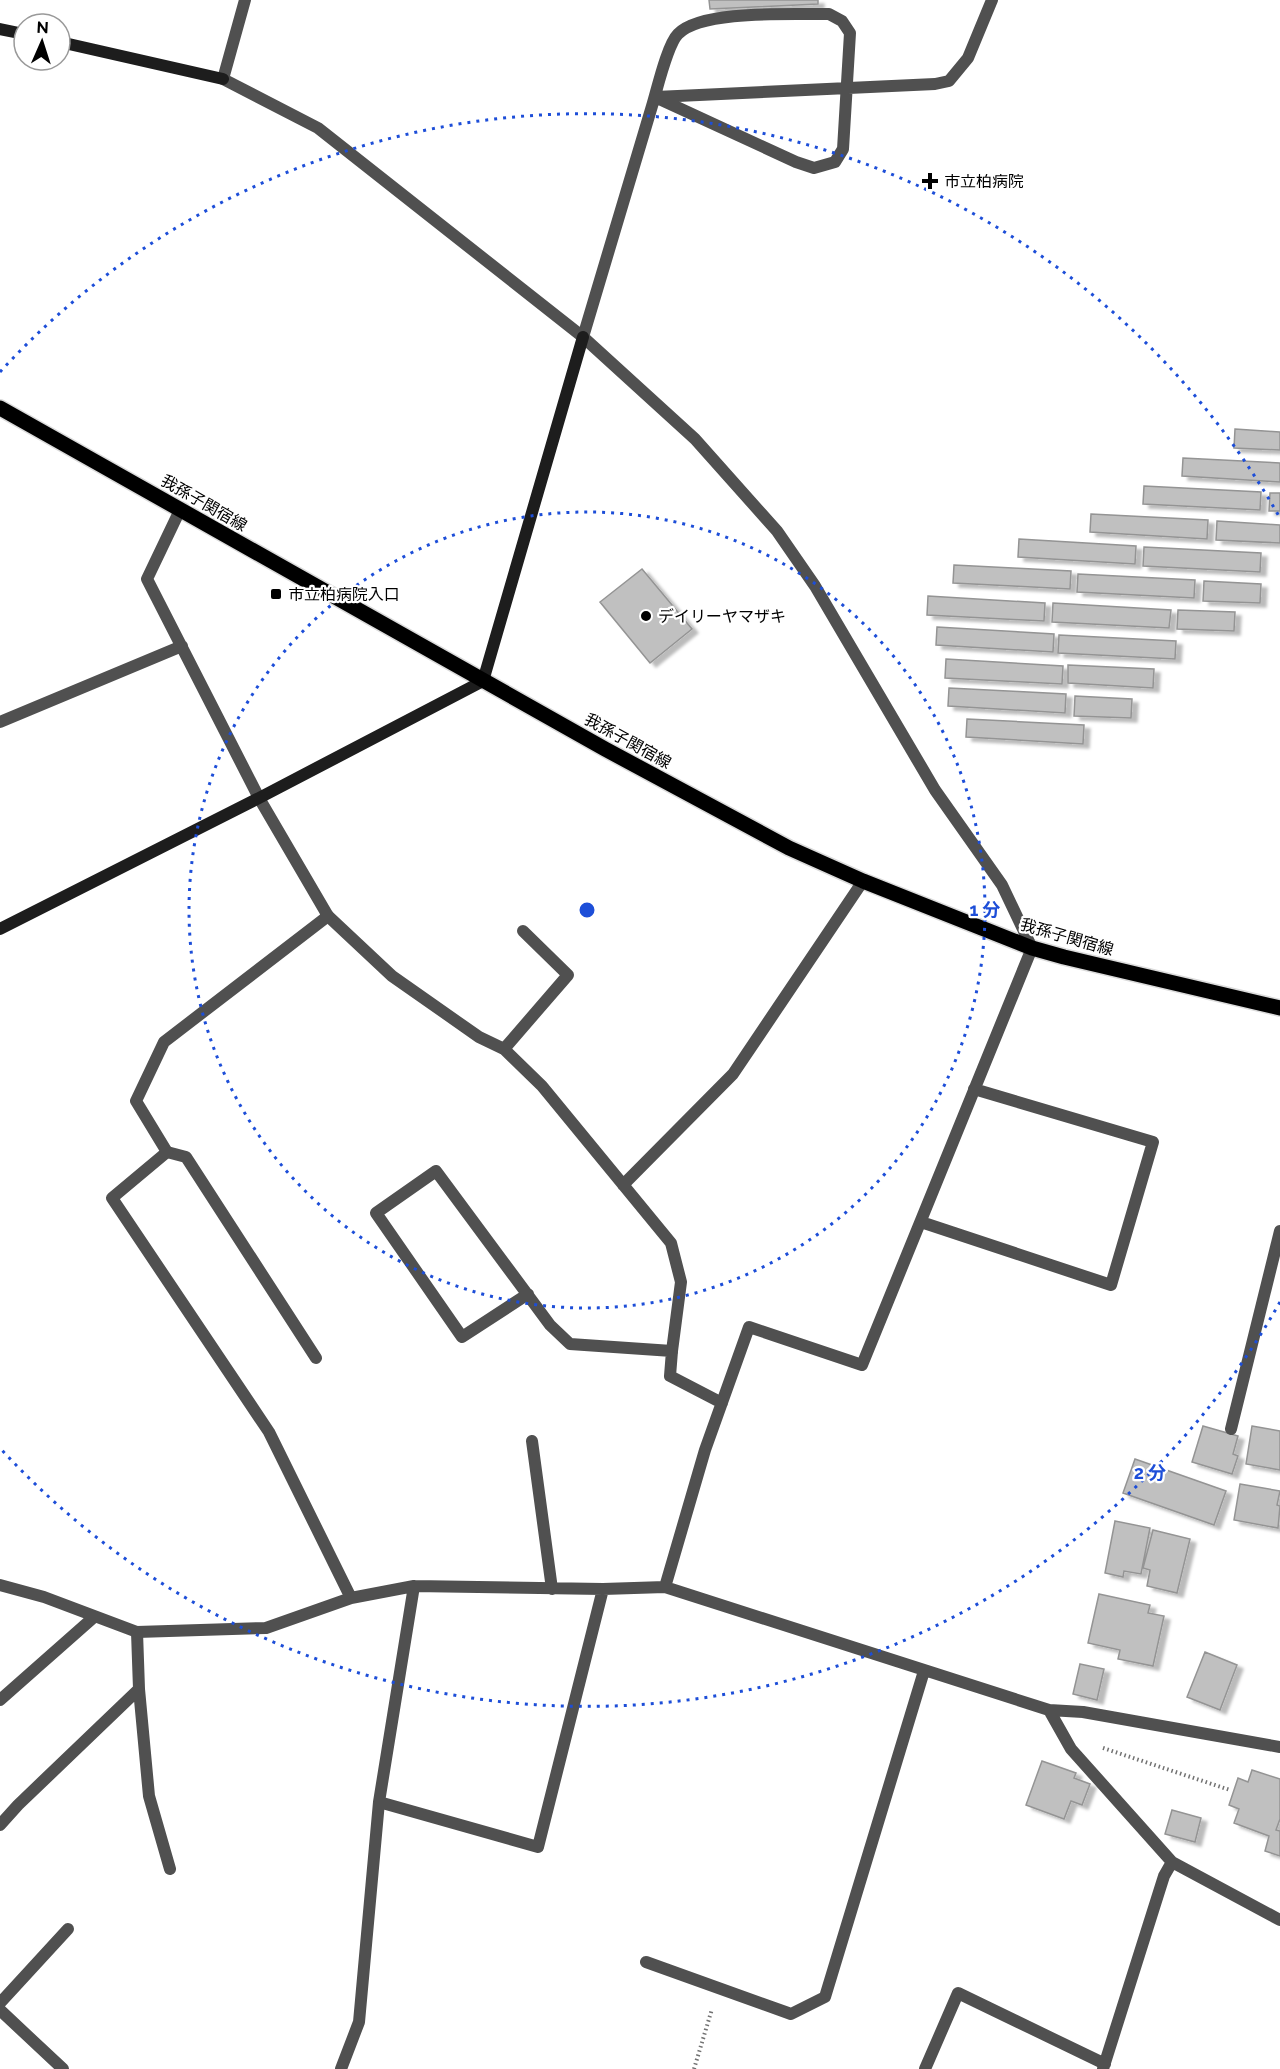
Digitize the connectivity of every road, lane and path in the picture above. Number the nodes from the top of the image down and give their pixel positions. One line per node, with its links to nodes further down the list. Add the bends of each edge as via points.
1 (246, 0): 4 (street)
2 (992, 0): 5 (street, via 968,58 949,81)
3 (72, 45): 4 (street)
4 (223, 79): 7 (street, via 318,128)
5 (846, 88): 6 (street); 6 (street, via 843,149 835,162 814,168); 6 (street, via 850,33 842,21 829,14 719,17 678,34)
6 (655, 98): 7 (street)
7 (583, 337): 11 (street); 18 (street, via 695,439 777,531 815,586 935,790 1002,885)
8 (0, 408): 9 (main road, 我孫子関宿線)
9 (180, 510): 10 (street, via 147,579); 11 (main road, 我孫子関宿線)
10 (182, 646): 12 (street); 13 (street)
11 (483, 681): 13 (street); 14 (main road, 我孫子関宿線, via 713,809)
12 (0, 722)
13 (259, 798): 15 (street); 16 (street)
14 (863, 881): 18 (main road, 我孫子関宿線); 23 (street, via 733,1074)
15 (328, 916): 20 (street, via 392,976 479,1037); 22 (street, via 164,1042 136,1101)
16 (0, 929)
17 (523, 931): 20 (street, via 568,975)
18 (1032, 948): 19 (main road, 我孫子関宿線); 21 (street)
19 (1280, 1008)
20 (504, 1049): 23 (street, via 542,1086)
21 (974, 1089): 24 (street); 24 (street, via 1153,1142 1111,1285)
22 (167, 1152): 28 (street, via 186,1157); 37 (street, via 112,1198 269,1432)
23 (623, 1185): 27 (street, via 671,1243 681,1282)
24 (921, 1222): 29 (street, via 862,1365 749,1327)
25 (1280, 1231): 30 (street)
26 (528, 1294): 26 (street, via 436,1171 376,1213 462,1337); 27 (street, via 550,1325 570,1344)
27 (672, 1351): 29 (street, via 670,1376)
28 (316, 1358)
29 (722, 1403): 34 (street)
30 (1231, 1429)
31 (532, 1441): 35 (street)
32 (0, 1585): 38 (street)
33 (414, 1586): 35 (street); 37 (street); 47 (street)
34 (665, 1587): 36 (street); 40 (street)
35 (552, 1589): 36 (street)
36 (603, 1589): 47 (street, via 538,1848)
37 (351, 1598): 39 (street, via 266,1628)
38 (94, 1617): 39 (street); 42 (street)
39 (137, 1632): 41 (street)
40 (924, 1671): 43 (street); 54 (street, via 825,1997 791,2014)
41 (139, 1689): 48 (street); 50 (street, via 149,1796)
42 (0, 1700)
43 (1049, 1710): 44 (street); 45 (street, via 1083,1712)
44 (1063, 1735): 46 (path); 49 (street, via 1071,1749)
45 (1280, 1747)
46 (1230, 1790)
47 (379, 1802): 59 (street, via 360,2022)
48 (0, 1824)
49 (1172, 1862): 51 (street); 57 (street, via 1164,1876)
50 (170, 1869)
51 (1280, 1920)
52 (68, 1929): 55 (street)
53 (646, 1962): 54 (street)
54 (718, 1988): 60 (path)
55 (0, 2003)
56 (0, 2010): 58 (street)
57 (1104, 2066): 61 (street, via 958,1993)
58 (63, 2069)
59 (341, 2069)
60 (694, 2069)
61 (925, 2069)

